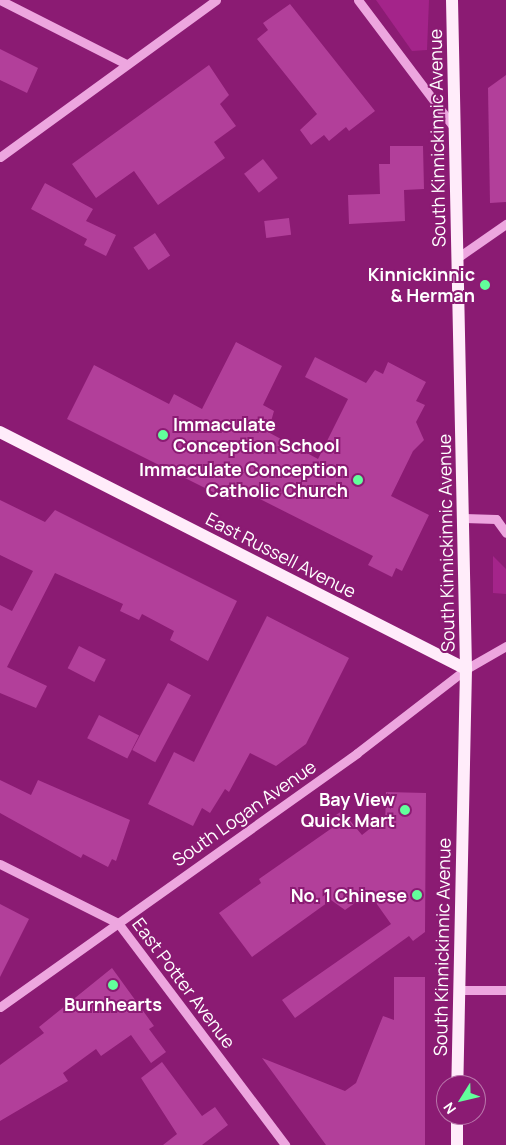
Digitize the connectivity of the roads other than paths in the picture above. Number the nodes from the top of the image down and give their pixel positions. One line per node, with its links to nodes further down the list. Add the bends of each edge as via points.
1 (0, 0): 5 (street)
2 (216, 0): 5 (street)
3 (358, 0): 6 (street)
4 (452, 0): 6 (main road, South Kinnickinnic Avenue)
5 (126, 64): 7 (street)
6 (453, 126): 9 (main road, South Kinnickinnic Avenue)
7 (0, 157)
8 (506, 224): 9 (street)
9 (457, 258): 11 (main road, South Kinnickinnic Avenue)
10 (0, 432): 14 (main road, East Russell Avenue)
11 (464, 518): 12 (street, via 496,519); 14 (main road, South Kinnickinnic Avenue)
12 (506, 533)
13 (506, 646): 14 (street, South Logan Avenue)
14 (466, 668): 16 (street, South Logan Avenue, via 365,747); 17 (main road, South Kinnickinnic Avenue)
15 (0, 864): 16 (street, East Potter Avenue)
16 (118, 923): 19 (street, South Logan Avenue); 22 (street, East Potter Avenue)
17 (458, 990): 18 (street); 20 (main road, South Kinnickinnic Avenue)
18 (506, 990)
19 (0, 1007)
20 (457, 1075)
21 (457, 1125): 23 (main road)
22 (285, 1145)
23 (457, 1145)

